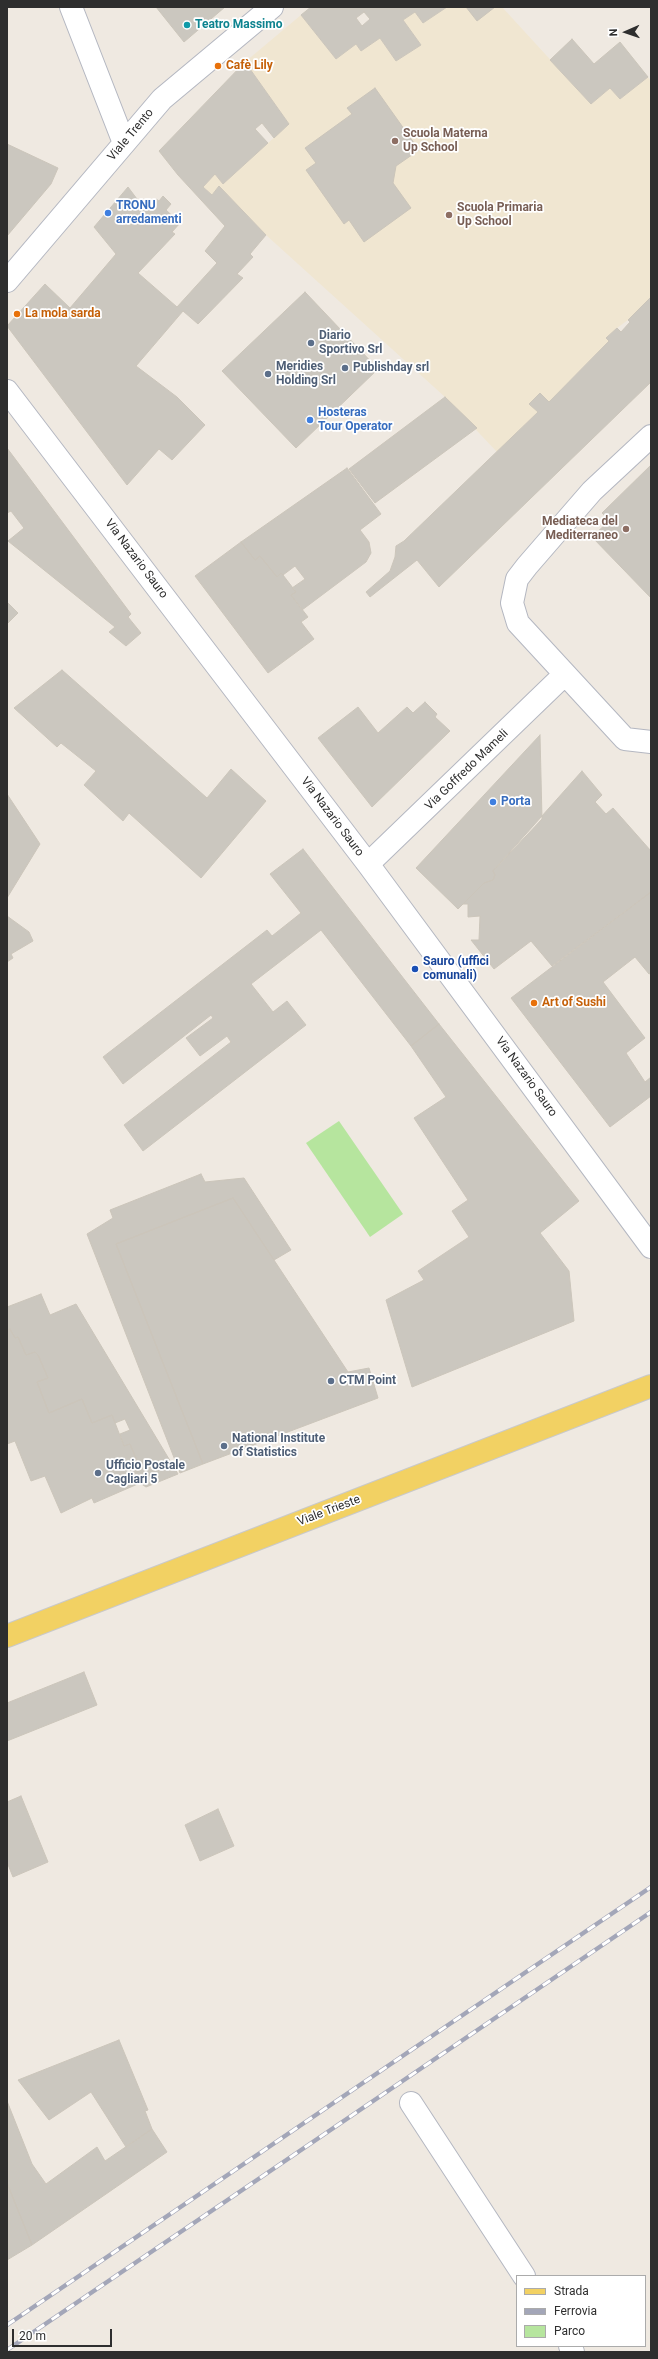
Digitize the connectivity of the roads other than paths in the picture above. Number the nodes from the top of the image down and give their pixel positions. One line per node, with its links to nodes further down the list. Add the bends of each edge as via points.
1 (71, 7): 3 (street)
2 (272, 7): 3 (street, Viale Trento, via 162,99)
3 (124, 143): 4 (street, Viale Trento)
4 (7, 281)
5 (7, 391): 9 (street, Via Nazario Sauro)
6 (651, 436): 7 (street, via 592,491 517,578 512,603 518,623)
7 (564, 675): 8 (street, via 625,739); 9 (street, Via Goffredo Mameli)
8 (651, 742)
9 (368, 864): 10 (street, Via Nazario Sauro)
10 (651, 1248)
11 (651, 1386): 12 (main road, Viale Trieste)
12 (7, 1636)
13 (411, 2103): 14 (street)
14 (523, 2275)

